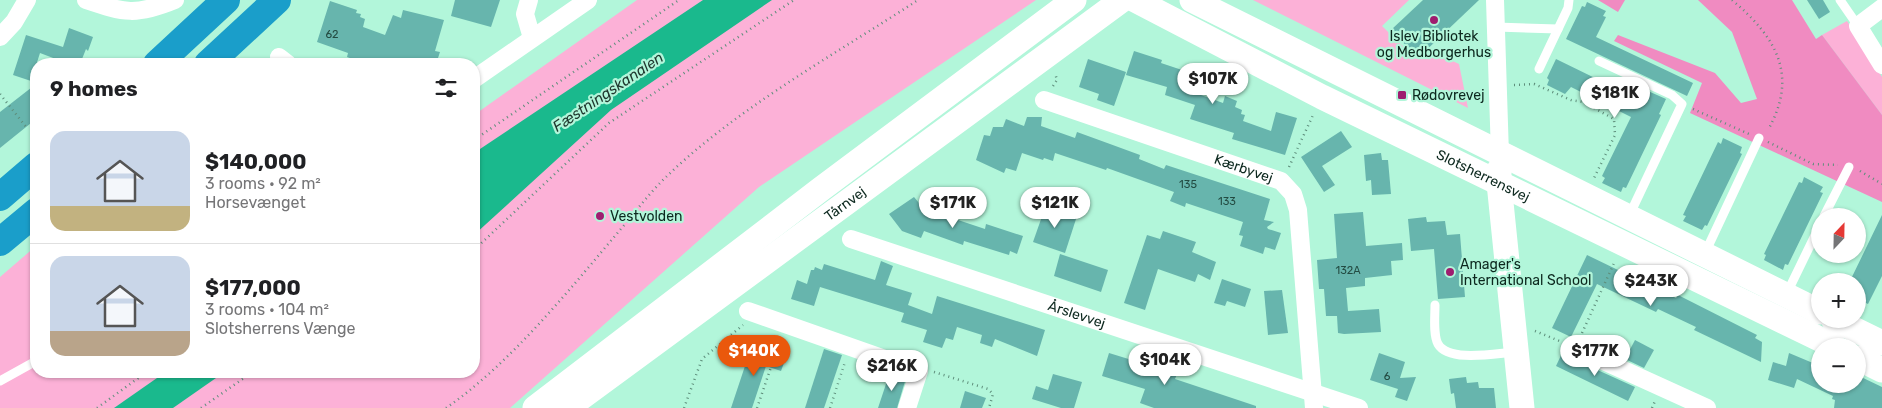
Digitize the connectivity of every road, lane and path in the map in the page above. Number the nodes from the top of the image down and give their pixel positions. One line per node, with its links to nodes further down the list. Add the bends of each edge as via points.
1 (27, 0): 23 (street, via 14,22)
2 (86, 0): 3 (street, via 122,12 150,10)
3 (175, 0)
4 (226, 0): 25 (highway)
5 (277, 0): 26 (highway)
6 (529, 0): 24 (street, via 525,14)
7 (588, 0): 24 (street)
8 (679, 0): 37 (path)
9 (794, 0): 53 (path, via 609,123)
10 (918, 0): 78 (path, via 710,139 662,182 560,300 512,349)
11 (1074, 0): 79 (street, Tårnvej)
12 (1122, 0): 80 (street, Tårnvej)
13 (1135, 0): 33 (street, Slotsherrensvej)
14 (1192, 0): 39 (street, Slotsherrensvej)
15 (1495, 0): 21 (street)
16 (1569, 0): 22 (lane)
17 (1732, 0): 38 (path, via 1755,22 1779,57 1780,103 1764,136)
18 (1840, 0): 20 (lane)
19 (1882, 8): 20 (street)
20 (1858, 26): 28 (street)
21 (1496, 27): 22 (lane); 31 (street)
22 (1558, 30): 29 (lane)
23 (0, 36)
24 (532, 38): 30 (street)
25 (163, 58)
26 (214, 58)
27 (1599, 60): 35 (lane, via 1672,95)
28 (1882, 65)
29 (1539, 69)
30 (480, 75)
31 (1499, 87): 39 (street); 46 (path, via 1534,84 1583,102 1614,119 1615,135)
32 (0, 94): 36 (path)
33 (1322, 97): 42 (path); 43 (street, Slotsherrensvej)
34 (1044, 100): 42 (street, Kærbyvej)
35 (1682, 104): 38 (path); 49 (lane)
36 (27, 128)
37 (480, 136)
38 (1759, 138): 40 (path, via 1814,164); 55 (lane)
39 (1500, 155): 43 (street); 46 (street, Slotsherrensvej)
40 (1849, 167): 44 (path); 47 (lane)
41 (30, 171): 45 (highway)
42 (1282, 182): 75 (street, Kærbyvej, via 1293,194 1298,210)
43 (1499, 183): 54 (street, Slotsherrensvej); 60 (street)
44 (1882, 184)
45 (0, 197)
46 (1585, 197): 49 (street, Slotsherrensvej)
47 (1828, 208)
48 (30, 217): 51 (highway)
49 (1628, 218): 55 (street, Slotsherrensvej)
50 (851, 239): 75 (street, Årslevvej)
51 (0, 242)
52 (1811, 243): 56 (lane)
53 (480, 244)
54 (1623, 244): 63 (street, Slotsherrensvej); 66 (path)
55 (1704, 256): 56 (street, Slotsherrensvej)
56 (1785, 296): 58 (street, Slotsherrensvej)
57 (1434, 305): 67 (lane, via 1437,343 1446,352 1460,356)
58 (1811, 308)
59 (753, 313): 61 (street); 81 (path, via 702,359)
60 (1513, 321): 66 (path); 67 (street)
61 (786, 324): 65 (street); 82 (path)
62 (1853, 328): 64 (street)
63 (1817, 338)
64 (1881, 341)
65 (850, 347): 71 (street); 83 (path)
66 (1575, 348): 88 (street)
67 (1516, 352): 87 (street)
68 (1866, 362): 70 (street)
69 (30, 364): 74 (lane)
70 (1882, 370)
71 (919, 371): 84 (street); 85 (path, via 922,368 988,390 993,394)
72 (138, 378): 76 (path)
73 (244, 378): 77 (path)
74 (0, 381)
75 (1313, 400): 86 (street, Årslevvej)
76 (97, 408)
77 (201, 408)
78 (446, 408)
79 (535, 408)
80 (567, 408)
81 (684, 408)
82 (757, 408)
83 (830, 408)
84 (907, 408)
85 (988, 408)
86 (1360, 408)
87 (1522, 408)
88 (1707, 408)

